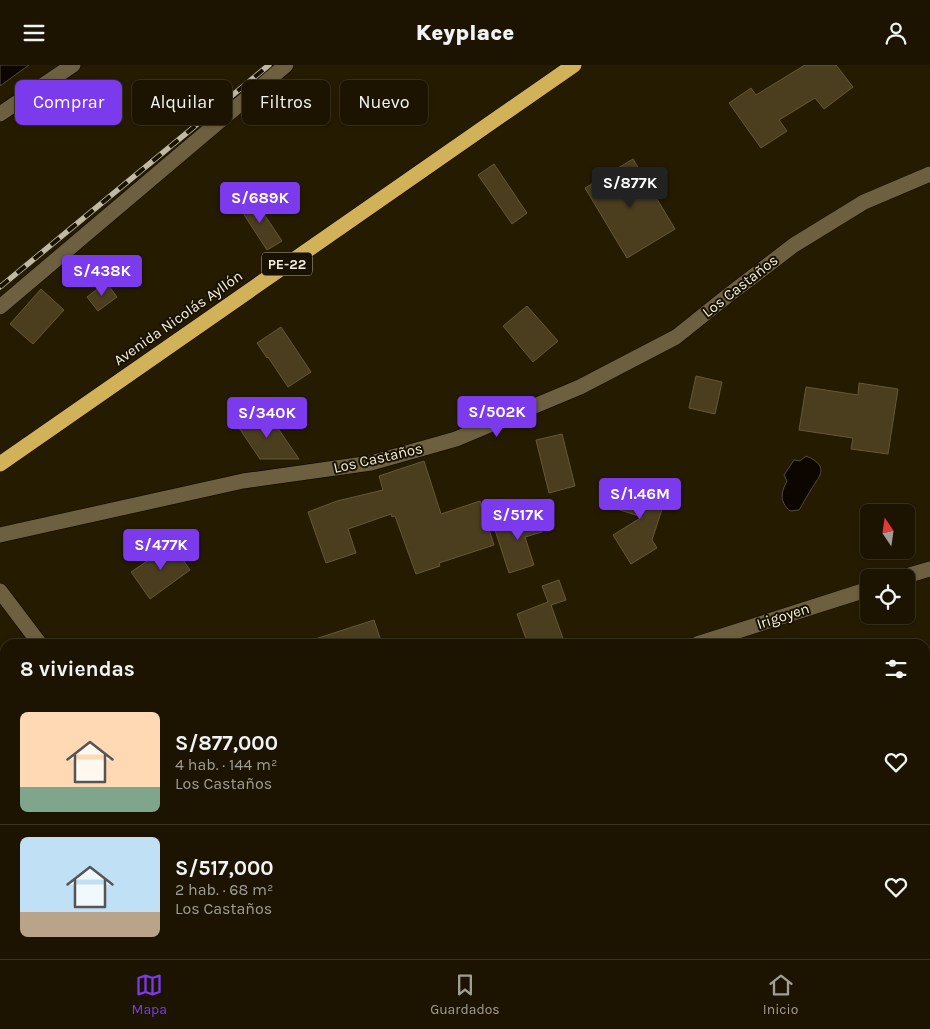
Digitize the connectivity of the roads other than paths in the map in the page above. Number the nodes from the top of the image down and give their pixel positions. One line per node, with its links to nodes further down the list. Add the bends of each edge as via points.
1 (73, 65): 4 (street)
2 (286, 65): 6 (street)
3 (574, 65): 7 (highway, Avenida Nicolás Ayllón / PE-22)
4 (0, 114)
5 (930, 174): 8 (street, Los Castaños, via 864,202 794,245 676,337 580,387 456,439 371,463 243,481)
6 (0, 307)
7 (0, 464)
8 (0, 535)
9 (930, 569): 10 (street)
10 (915, 573)
11 (0, 591): 13 (street)
12 (860, 592): 14 (street, Irigoyen)
13 (36, 639)
14 (713, 639)

